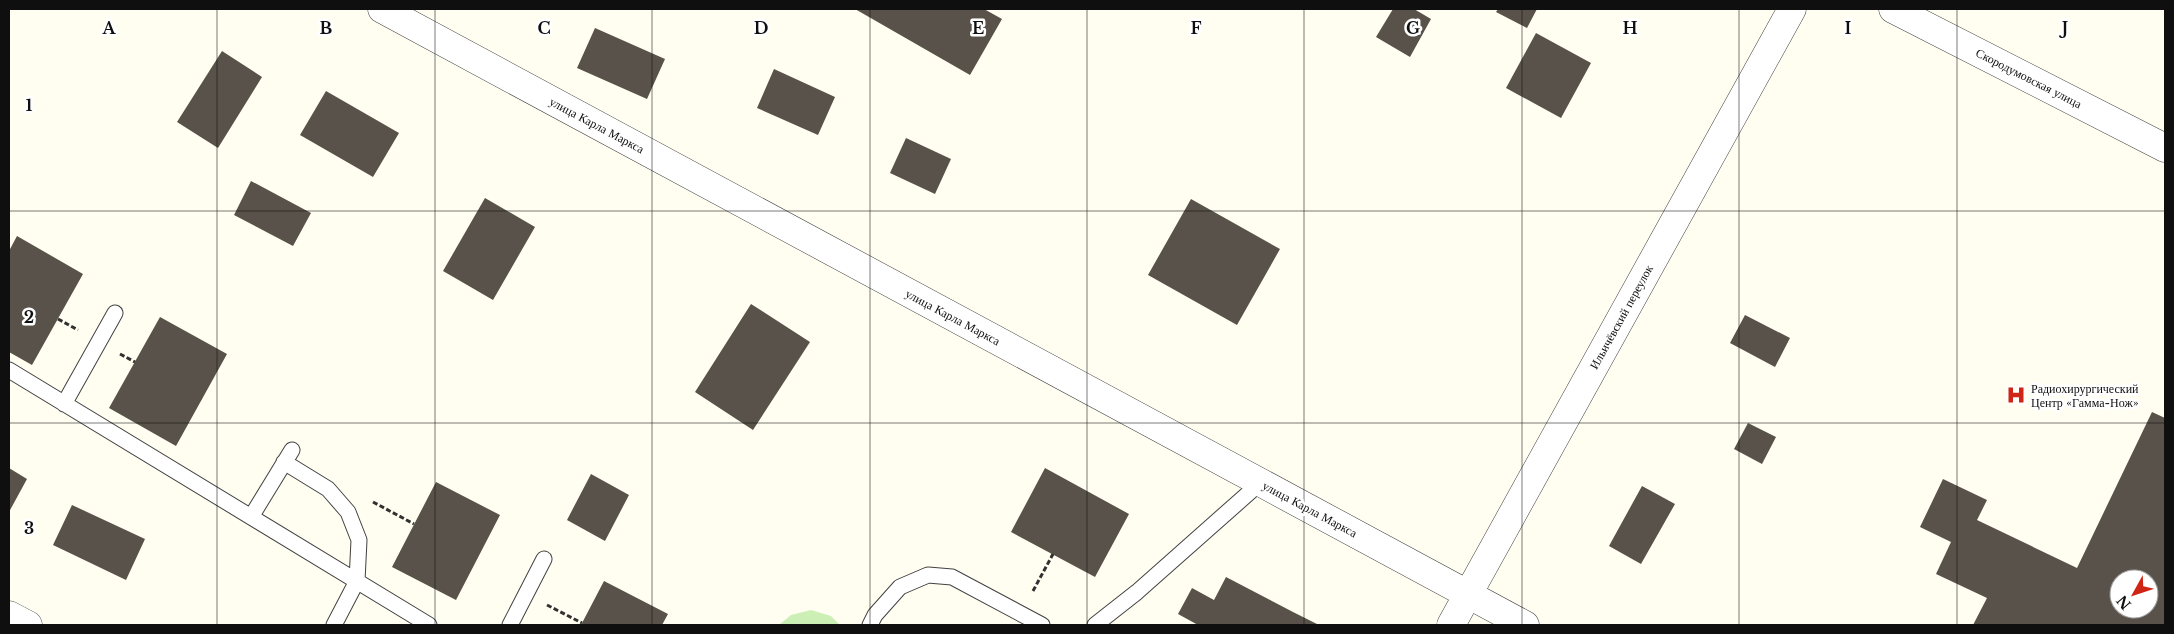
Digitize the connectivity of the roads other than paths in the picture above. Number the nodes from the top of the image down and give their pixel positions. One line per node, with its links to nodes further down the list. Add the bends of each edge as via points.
1 (382, 9): 8 (street, улица Карла Маркса)
2 (1792, 9): 12 (street, Ильичёвский переулок)
3 (1893, 9): 4 (street, Скородумовская улица)
4 (2165, 148)
5 (115, 313): 7 (lane)
6 (9, 370): 7 (lane)
7 (64, 404): 9 (lane)
8 (1260, 483): 12 (street, улица Карла Маркса); 20 (lane)
9 (251, 517): 11 (lane); 11 (lane, via 288,456 328,489 348,512 359,540)
10 (544, 559): 17 (lane)
11 (357, 581): 15 (lane); 16 (lane)
12 (1467, 594): 21 (street, Ильичёвский переулок); 22 (street, улица Карла Маркса)
13 (9, 615): 14 (street)
14 (28, 625)
15 (334, 625)
16 (429, 625)
17 (510, 625)
18 (870, 625): 19 (lane, via 900,587 928,575 952,578)
19 (1042, 625)
20 (1096, 625)
21 (1451, 625)
22 (1525, 625)

